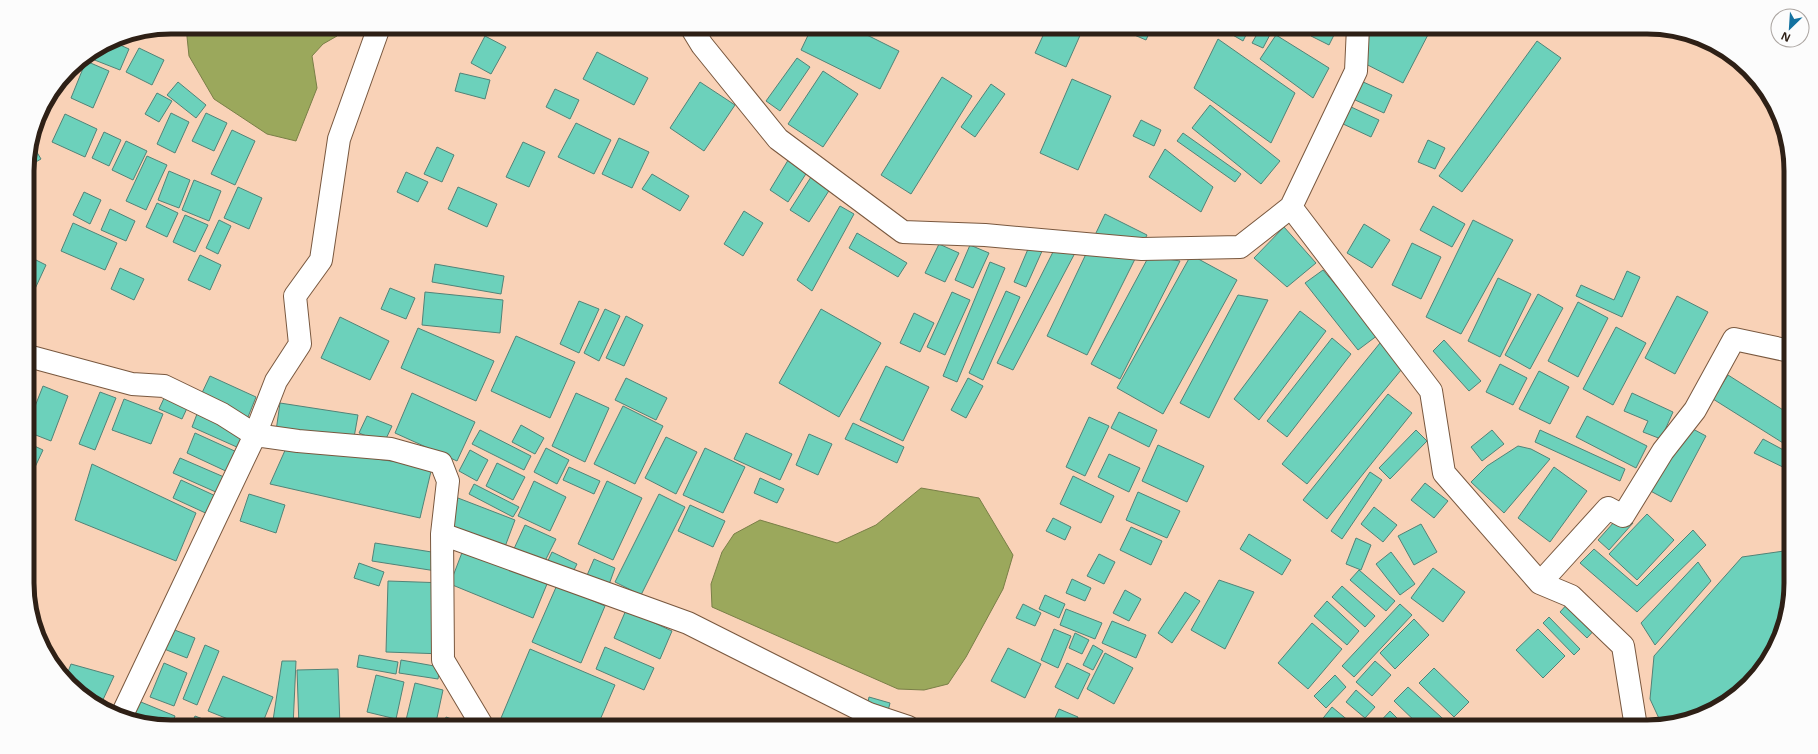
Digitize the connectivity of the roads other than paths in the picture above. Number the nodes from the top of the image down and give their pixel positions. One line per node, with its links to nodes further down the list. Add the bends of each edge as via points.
1 (376, 34): 7 (street, via 339,139 320,260 295,296 300,344 276,381)
2 (695, 34): 4 (street, via 778,139 902,232 985,235 1142,249 1240,247)
3 (1358, 34): 4 (street, via 1356,71)
4 (1291, 207): 9 (street, via 1431,391 1444,473)
5 (1784, 349): 9 (street, via 1734,339 1695,410 1663,451 1623,516 1608,508)
6 (34, 358): 7 (street, via 132,384 164,386 222,414)
7 (255, 434): 8 (street, via 298,441 391,449 441,463 448,481); 10 (street)
8 (442, 534): 11 (street, via 443,660); 12 (street, via 688,624 869,714)
9 (1540, 583): 13 (street, via 1571,596 1623,646)
10 (124, 712)
11 (479, 720)
12 (887, 720)
13 (1635, 720)

